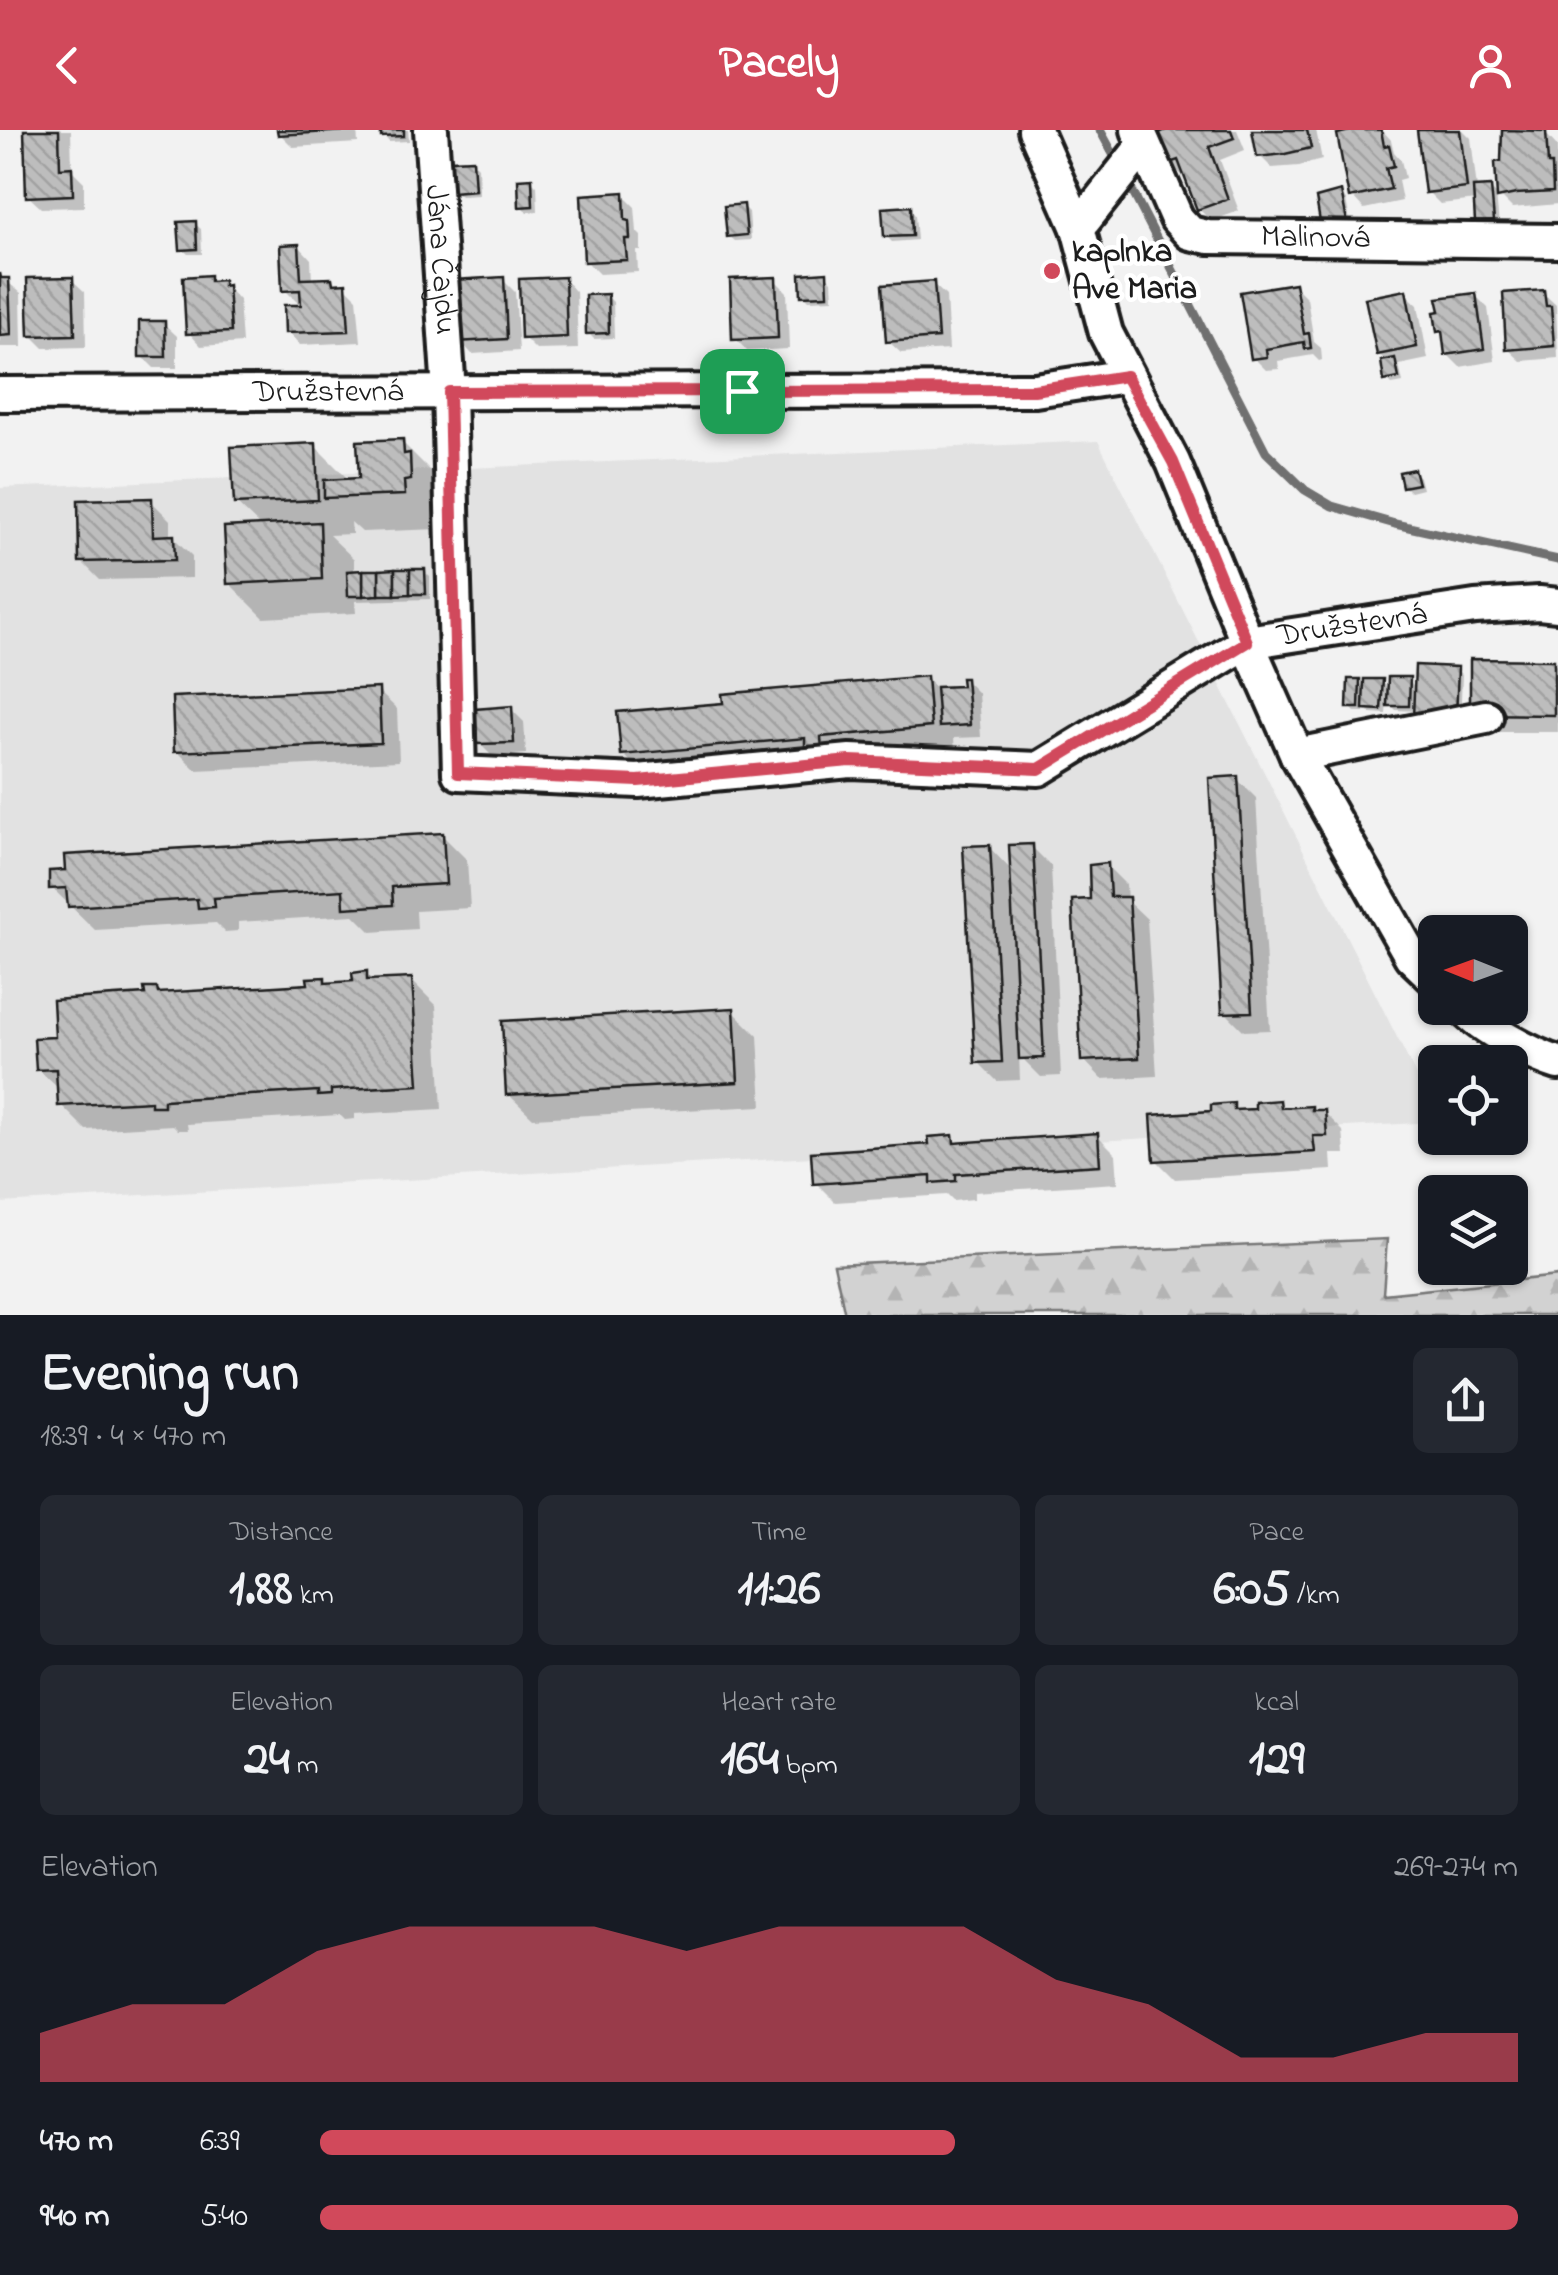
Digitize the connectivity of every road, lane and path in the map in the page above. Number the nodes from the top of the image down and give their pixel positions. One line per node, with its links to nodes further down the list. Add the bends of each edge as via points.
1 (431, 130): 7 (street, Jána Čajdu)
2 (1035, 130): 4 (street)
3 (1136, 149): 4 (street); 5 (street, Malinová, via 1176,219 1208,237)
4 (1085, 220): 6 (street, via 1106,333)
5 (1558, 241)
6 (1126, 376): 7 (street, Družstevná, via 1034,390); 10 (street, Družstevná, via 1173,462)
7 (449, 392): 8 (street, Družstevná); 10 (street, Jána Čajdu, via 458,773 638,781 850,761 1039,769)
8 (0, 394)
9 (1558, 606): 10 (street, Družstevná, via 1475,607)
10 (1247, 642): 12 (street)
11 (1486, 717): 12 (street)
12 (1298, 754): 13 (street)
13 (1418, 963)
14 (1485, 1025): 15 (street)
15 (1558, 1063)

